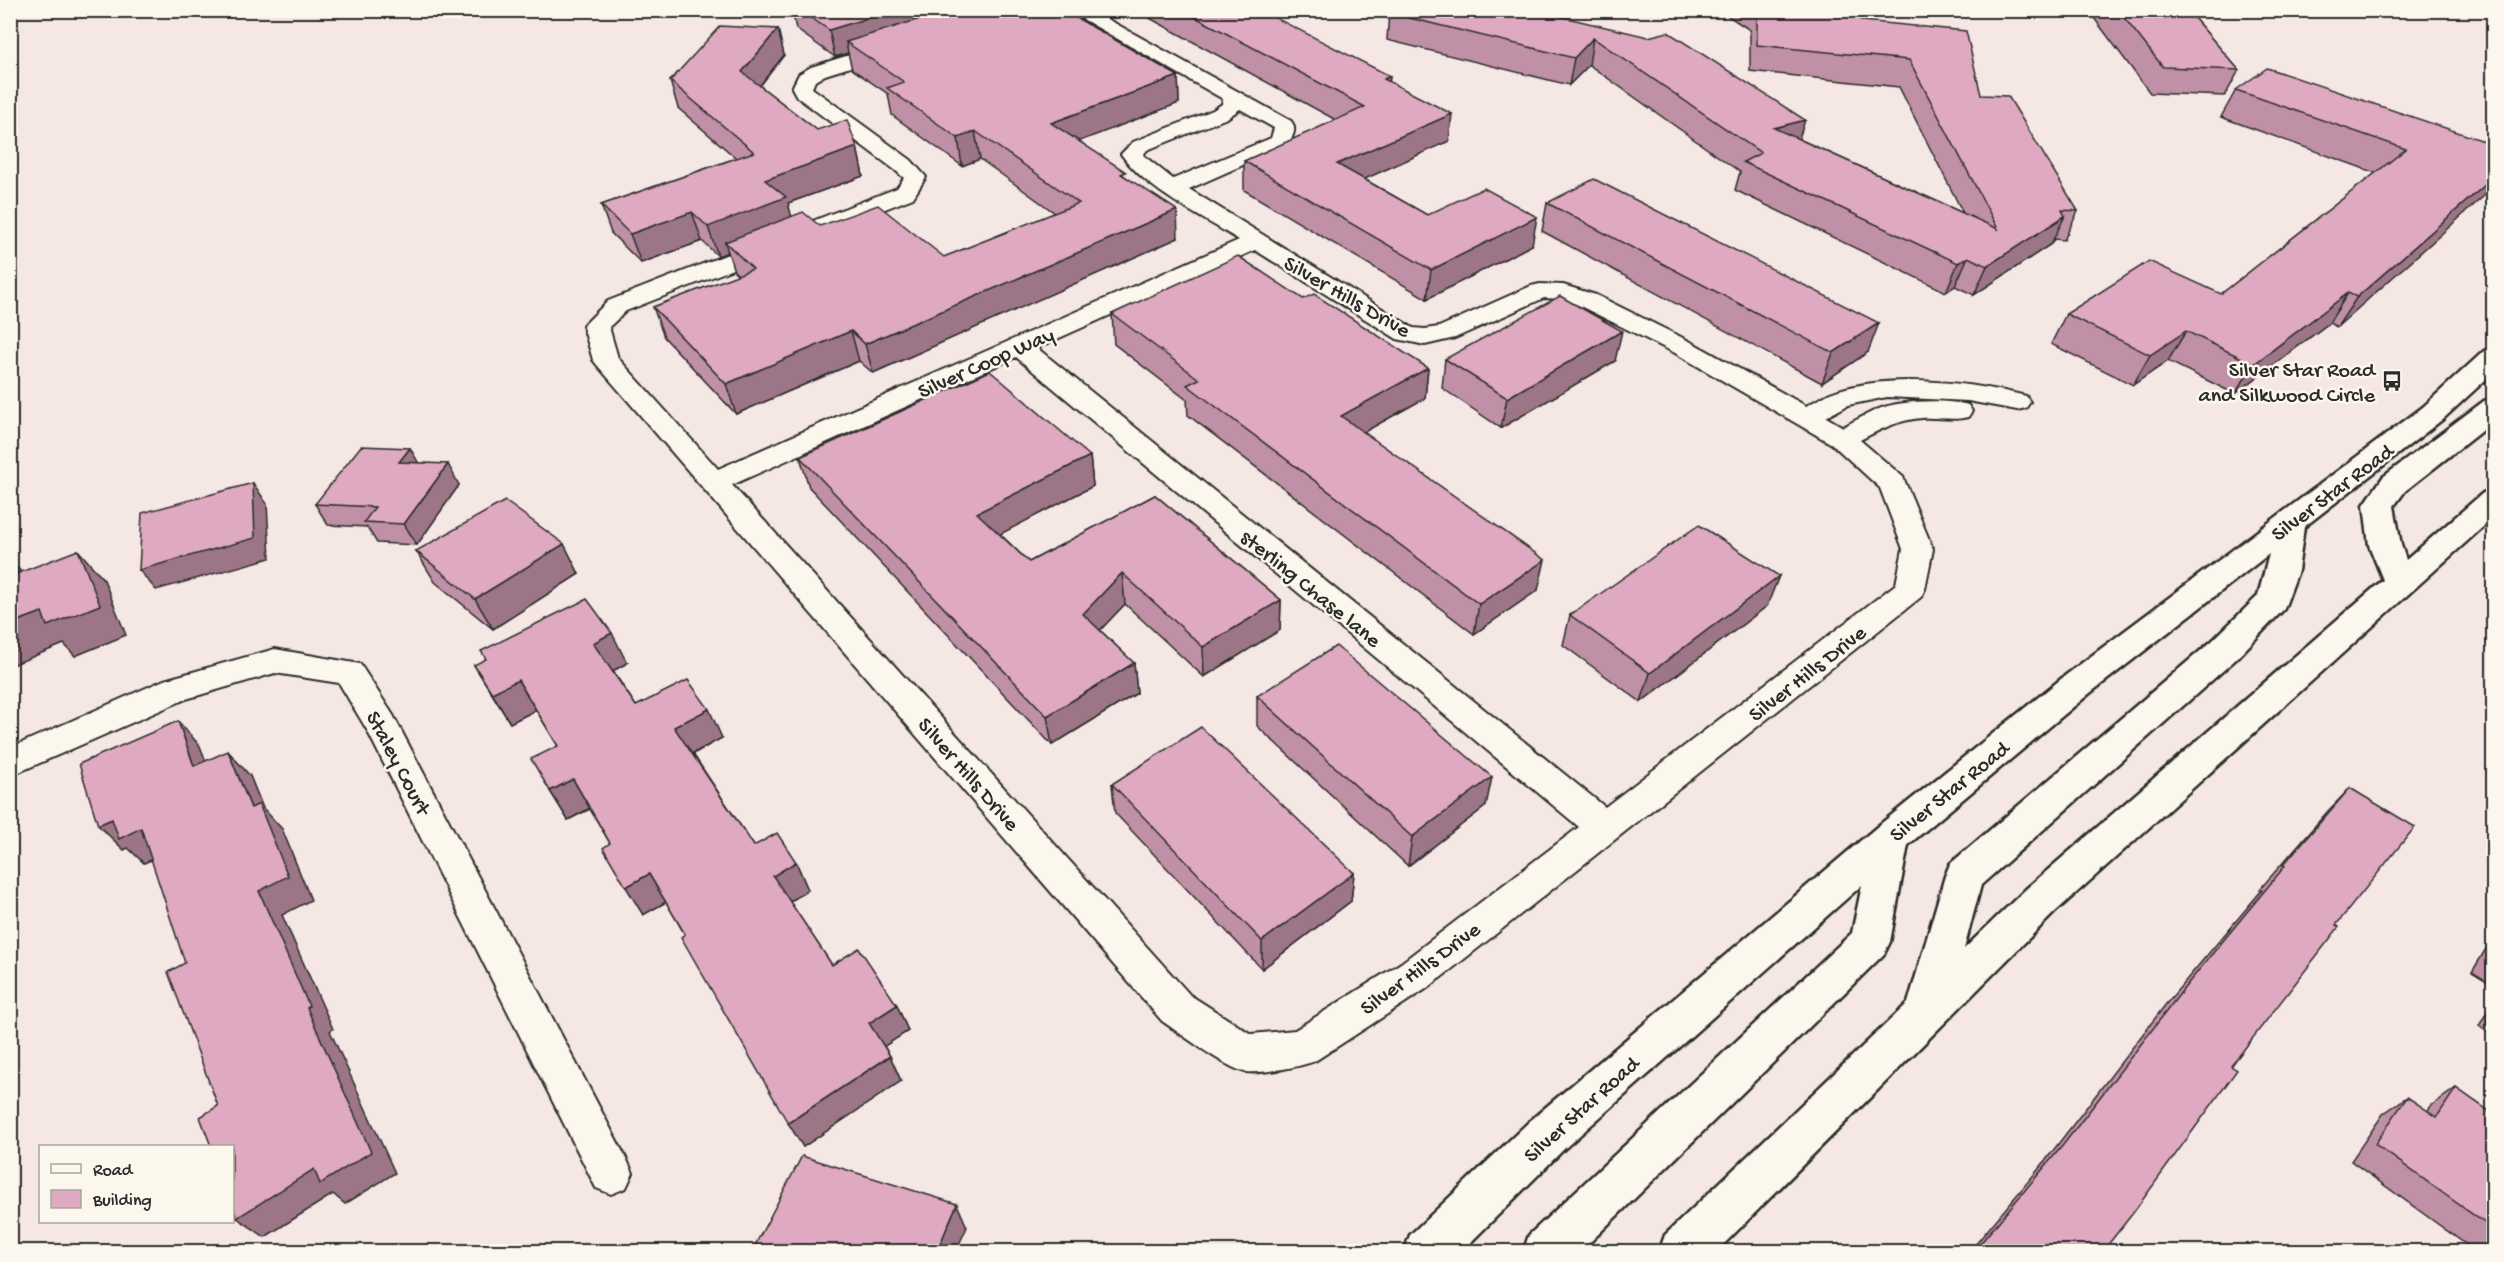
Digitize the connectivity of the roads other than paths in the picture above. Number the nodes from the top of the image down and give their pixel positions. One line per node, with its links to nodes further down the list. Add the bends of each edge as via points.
1 (1076, 10): 3 (street)
2 (922, 38): 11 (street, Silver Hills Drive, via 818,71 803,83 804,93 915,177 905,193 617,306 596,326 606,360)
3 (1234, 97): 4 (street, Silver Hills Drive, via 1231,107 1220,114 1140,146 1132,153 1151,174); 4 (street, via 1284,125 1279,142)
4 (1172, 188): 5 (street, Silver Hills Drive)
5 (1257, 240): 6 (street, Silver Coop Way); 9 (street, Silver Hills Drive, via 1406,334 1425,337 1446,333 1540,291 1563,292 1684,348)
6 (1019, 346): 11 (street, Silver Coop Way); 16 (street, sterling Chase lane)
7 (2493, 357): 13 (main road, Silver Star Road, via 2433,413)
8 (2493, 407): 14 (main road, via 2394,484 2379,505 2385,545)
9 (1806, 417): 10 (street, Silver Hills Drive); 10 (street, via 1840,399 1887,389 1968,393 2016,402 1978,411 1922,410 1887,415)
10 (1842, 438): 16 (street, Silver Hills Drive, via 1893,484 1918,549 1911,589)
11 (713, 482): 16 (street, Silver Hills Drive, via 1176,1008 1246,1053 1301,1048 1415,975)
12 (2493, 500): 14 (main road)
13 (2289, 523): 17 (main road, Silver Star Road, via 2078,684); 18 (main road, via 2273,601 2224,650 1964,876)
14 (2399, 581): 18 (main road, via 2040,901)
15 (10, 763): 19 (street, Staley Court, via 176,689 275,661 350,673 381,724)
16 (1605, 828)
17 (1891, 837): 20 (main road, Silver Star Road, via 1548,1134); 21 (main road, via 1870,942)
18 (1926, 1013): 22 (main road)
19 (611, 1173)
20 (1427, 1251)
21 (1546, 1251)
22 (1682, 1251)

